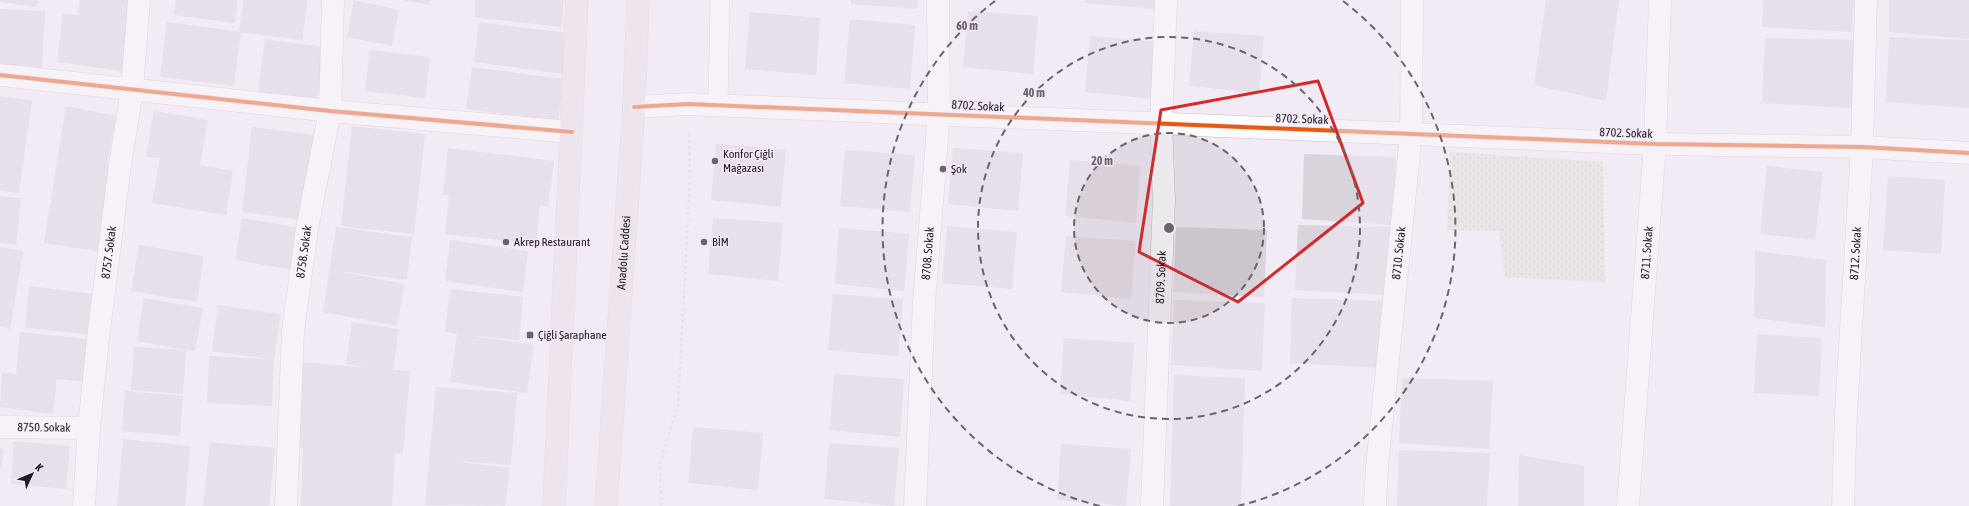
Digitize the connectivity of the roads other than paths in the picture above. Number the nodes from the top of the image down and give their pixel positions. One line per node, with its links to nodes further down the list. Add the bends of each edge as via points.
1 (139, 0): 12 (street, 8757. Sokak)
2 (333, 0): 15 (street, 8758. Sokak)
3 (577, 0): 18 (highway)
4 (638, 0): 14 (highway, Anadolu Caddesi)
5 (720, 0): 13 (lane)
6 (938, 0): 16 (street, 8708. Sokak)
7 (1166, 0): 17 (street, 8709. Sokak)
8 (1412, 0): 19 (street, 8710. Sokak)
9 (1660, 0): 20 (street, 8711. Sokak)
10 (1866, 0): 21 (street, 8712. Sokak)
11 (0, 75): 12 (street)
12 (132, 90): 15 (street); 24 (street, 8757. Sokak, via 120,165)
13 (718, 105): 14 (street, 8702. Sokak); 16 (street, 8702. Sokak)
14 (634, 106): 28 (highway, Anadolu Caddesi)
15 (330, 111): 18 (street); 26 (street, 8758. Sokak, via 307,230 293,331)
16 (939, 114): 17 (street, 8702. Sokak); 29 (street, 8708. Sokak, via 924,303)
17 (1161, 124): 19 (street, 8702. Sokak); 30 (street, 8709. Sokak, via 1164,200)
18 (572, 132): 27 (highway)
19 (1411, 134): 20 (street, 8702. Sokak); 31 (street, 8710. Sokak)
20 (1655, 144): 21 (street, 8702. Sokak); 32 (street, 8711. Sokak)
21 (1862, 147): 22 (street, 8702. Sokak); 33 (street, 8712. Sokak)
22 (1969, 152)
23 (0, 426): 24 (street, 8750. Sokak)
24 (89, 428): 25 (street, 8757. Sokak)
25 (84, 506)
26 (286, 506)
27 (554, 506)
28 (606, 506)
29 (915, 506)
30 (1152, 506)
31 (1375, 506)
32 (1628, 506)
33 (1843, 506)

